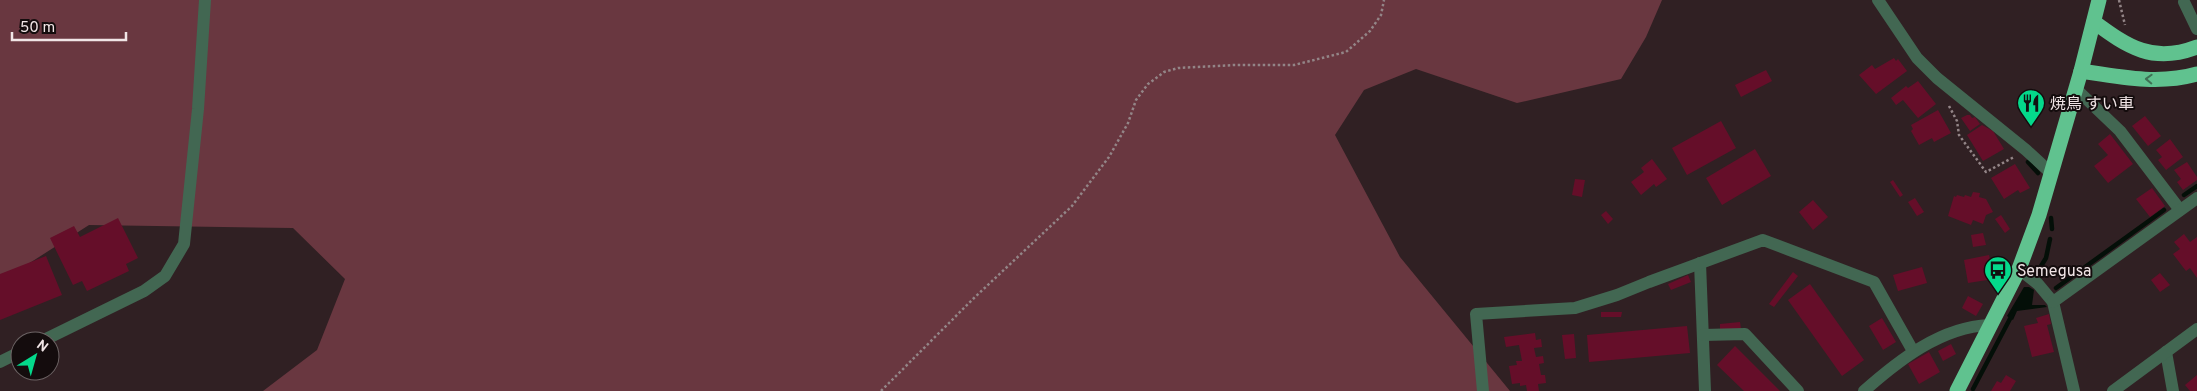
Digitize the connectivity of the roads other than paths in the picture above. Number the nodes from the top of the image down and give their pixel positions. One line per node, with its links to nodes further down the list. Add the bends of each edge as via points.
1 (205, 0): 19 (street, via 184,244 165,276 144,291)
2 (1878, 0): 11 (street, via 1917,58)
3 (2099, 0): 5 (highway)
4 (2184, 2): 6 (street)
5 (2094, 22): 7 (highway, via 2142,52 2168,55); 8 (highway)
6 (2197, 29)
7 (2197, 47)
8 (2081, 71): 9 (highway, one-way to 8, via 2150,80); 10 (highway)
9 (2197, 74)
10 (2076, 89): 11 (highway); 13 (street, via 2120,131)
11 (2050, 173): 15 (highway, via 2039,216)
12 (2197, 198): 13 (street)
13 (2180, 210): 16 (street)
14 (1700, 264): 20 (street); 21 (street, via 1764,240 1874,282); 23 (street, via 1575,308 1476,314)
15 (2018, 269): 16 (street, via 2038,284); 17 (highway)
16 (2053, 302): 28 (street)
17 (1989, 325): 21 (street, via 1973,326); 27 (highway)
18 (2197, 329): 22 (street)
19 (60, 332)
20 (1703, 335): 24 (street); 25 (street, via 1745,334)
21 (1914, 351): 26 (street)
22 (2166, 352): 29 (street); 30 (street)
23 (1483, 391)
24 (1705, 391)
25 (1798, 391)
26 (1864, 391)
27 (1957, 391)
28 (2074, 391)
29 (2113, 391)
30 (2173, 391)

